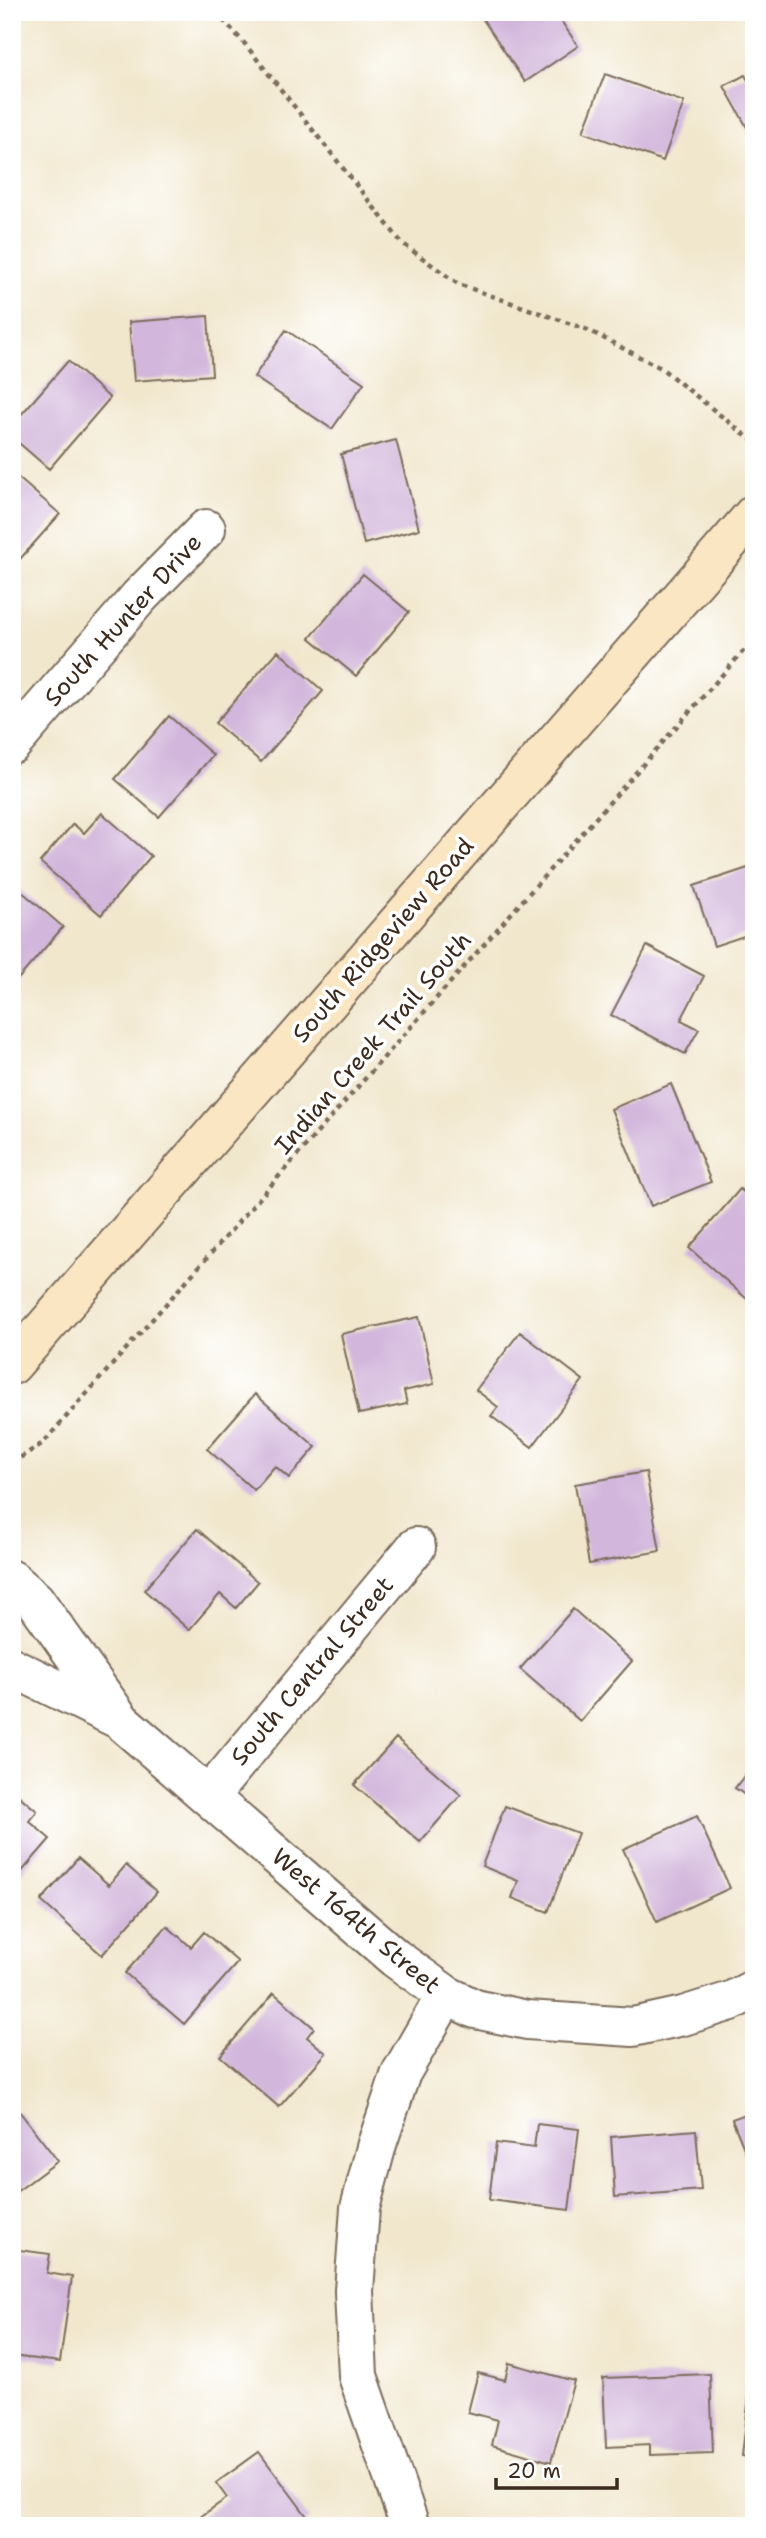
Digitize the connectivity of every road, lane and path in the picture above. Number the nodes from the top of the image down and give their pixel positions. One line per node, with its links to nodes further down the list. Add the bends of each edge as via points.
1 (216, 12): 2 (path, via 402,243 458,284 588,330 661,368)
2 (754, 442)
3 (754, 514): 7 (main road, South Ridgeview Road)
4 (206, 529): 6 (street, South Hunter Drive, via 140,596)
5 (754, 639): 8 (path, Indian Creek Trail South, via 43,1443)
6 (12, 744)
7 (12, 1365)
8 (12, 1463)
9 (416, 1547): 13 (street, South Central Street)
10 (12, 1580): 12 (street, West 164th Street, via 35,1600)
11 (12, 1667): 12 (street, West 164th Street)
12 (121, 1721): 13 (street, West 164th Street)
13 (209, 1796): 15 (street, West 164th Street, via 395,1958)
14 (754, 1989): 15 (street, West 164th Street, via 731,2001 633,2027 527,2020 475,2009)
15 (446, 1995): 16 (street, via 401,2073 377,2144 360,2208 354,2291 358,2376)
16 (410, 2526)

